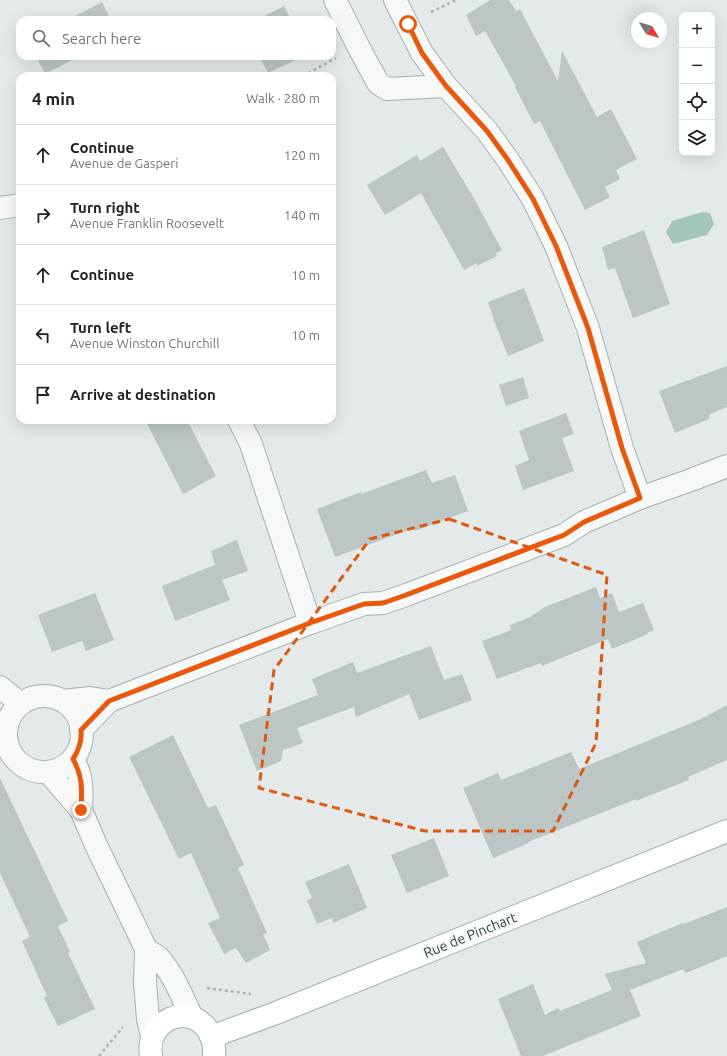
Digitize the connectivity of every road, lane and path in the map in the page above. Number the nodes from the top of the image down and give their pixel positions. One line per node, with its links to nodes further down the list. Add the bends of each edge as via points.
1 (335, 0): 3 (street)
2 (395, 0): 7 (street, via 422,53)
3 (358, 46): 4 (path); 7 (street, via 378,83 387,89)
4 (336, 58)
5 (332, 60): 6 (path)
6 (310, 72)
7 (446, 86): 12 (street, via 487,131 508,160 533,199 556,246 588,328 622,448)
8 (16, 206): 9 (street)
9 (0, 208)
10 (241, 424): 13 (street, via 252,444)
11 (727, 466): 12 (street)
12 (640, 498): 13 (street, via 584,522 550,541 383,603 364,604)
13 (310, 623): 16 (street)
14 (0, 688): 17 (street)
15 (63, 701): 16 (street, via 90,698); 17 (street, via 41,696); 18 (street, via 76,714)
16 (109, 701): 18 (street)
17 (21, 704): 19 (street, via 8,722)
18 (81, 730): 20 (street, via 79,748)
19 (4, 741): 21 (street, via 20,764 38,772)
20 (73, 759): 21 (street, via 57,770); 22 (street, via 81,781)
21 (48, 772): 22 (street)
22 (81, 810): 24 (street)
23 (727, 831): 27 (main road, Rue de Pinchart, via 276,1014)
24 (146, 949): 25 (street, via 158,957 168,970); 26 (street, via 145,982)
25 (192, 1017): 26 (main road, via 180,1016 167,1020 156,1029); 27 (main road, via 201,1022)
26 (151, 1046)
27 (213, 1046)

